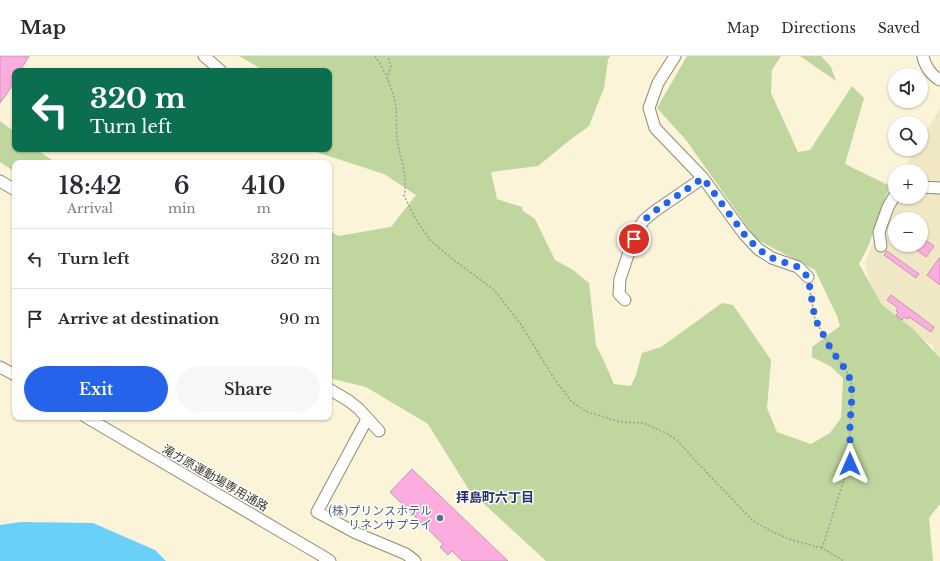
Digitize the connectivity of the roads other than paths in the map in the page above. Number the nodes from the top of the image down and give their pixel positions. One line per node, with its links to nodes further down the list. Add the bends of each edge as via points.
1 (204, 56): 4 (street)
2 (675, 56): 6 (street, via 658,83 649,108 655,128)
3 (923, 56): 5 (street, via 929,70)
4 (218, 68)
5 (940, 80)
6 (703, 178): 13 (street, via 758,249 772,258 798,267); 14 (street, via 655,211 638,229 620,279 619,294)
7 (0, 181): 9 (street)
8 (928, 187): 10 (street)
9 (12, 188)
10 (940, 188)
11 (890, 204): 12 (street, via 879,232)
12 (881, 246)
13 (808, 277)
14 (625, 300)
15 (0, 367): 16 (street)
16 (12, 373)
17 (332, 391): 18 (street, via 349,400)
18 (367, 419): 20 (street); 22 (street, via 318,512 356,533 406,554)
19 (91, 420): 21 (street, 滝ガ原運動場専用通路)
20 (379, 431)
21 (330, 561)
22 (415, 561)

